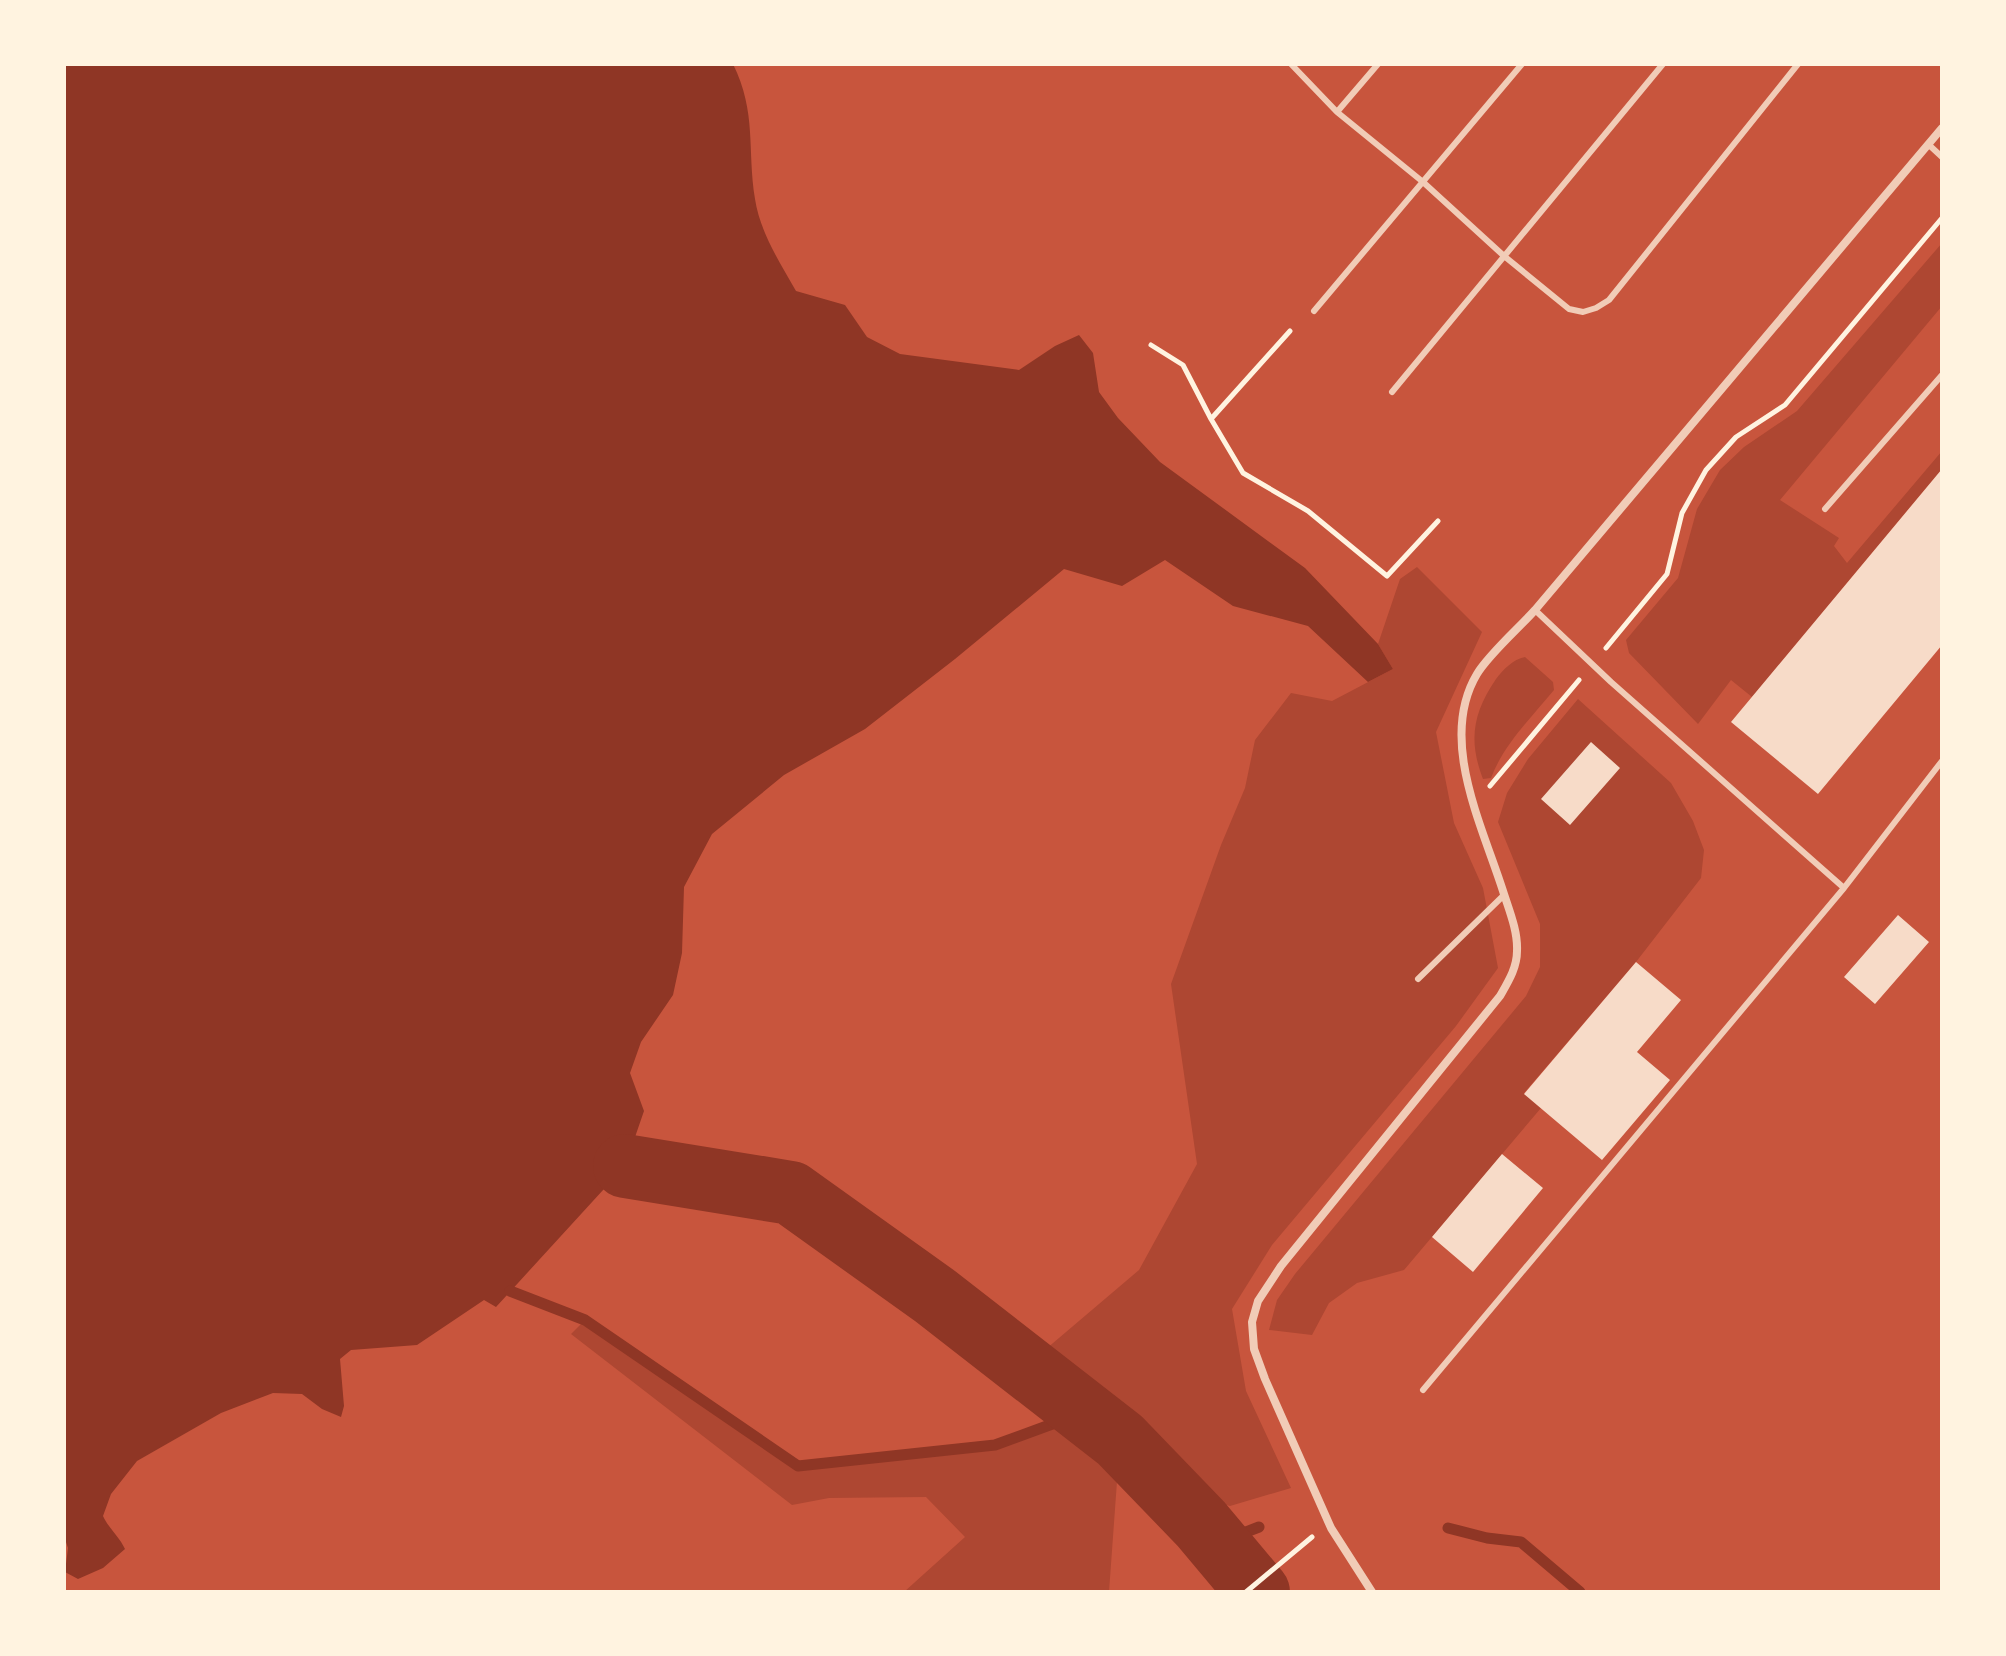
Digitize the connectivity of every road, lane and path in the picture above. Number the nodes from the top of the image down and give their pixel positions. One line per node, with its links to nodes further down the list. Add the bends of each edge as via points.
1 (1291, 64): 6 (lane)
2 (1378, 64): 6 (lane)
3 (1522, 64): 10 (lane)
4 (1663, 64): 12 (lane)
5 (1798, 64): 12 (lane, via 1609,300 1583,312 1569,309)
6 (1337, 112): 10 (lane)
7 (1942, 128): 8 (street)
8 (1928, 144): 9 (lane); 21 (street)
9 (1942, 157)
10 (1423, 182): 12 (lane); 13 (lane)
11 (1942, 218): 22 (path, via 1785,405 1736,437 1706,470 1682,513 1667,574)
12 (1504, 256): 17 (lane)
13 (1314, 311)
14 (1290, 331): 18 (path)
15 (1151, 345): 18 (path, via 1183,365)
16 (1942, 375): 19 (lane)
17 (1392, 392)
18 (1211, 419): 20 (path, via 1243,473 1308,511 1387,576)
19 (1825, 509)
20 (1438, 521)
21 (1535, 610): 22 (lane); 24 (street, via 1478,672 1464,706 1460,737)
22 (1593, 663): 24 (path); 25 (lane)
23 (1942, 761): 25 (lane)
24 (1475, 803): 26 (street)
25 (1844, 888): 28 (lane)
26 (1504, 895): 27 (lane); 31 (street, via 1517,951 1513,974 1281,1266 1258,1301 1252,1322 1254,1349 1331,1528)
27 (1418, 979)
28 (1423, 1390)
29 (1289, 1554): 30 (path)
30 (1246, 1592)
31 (1372, 1592)

